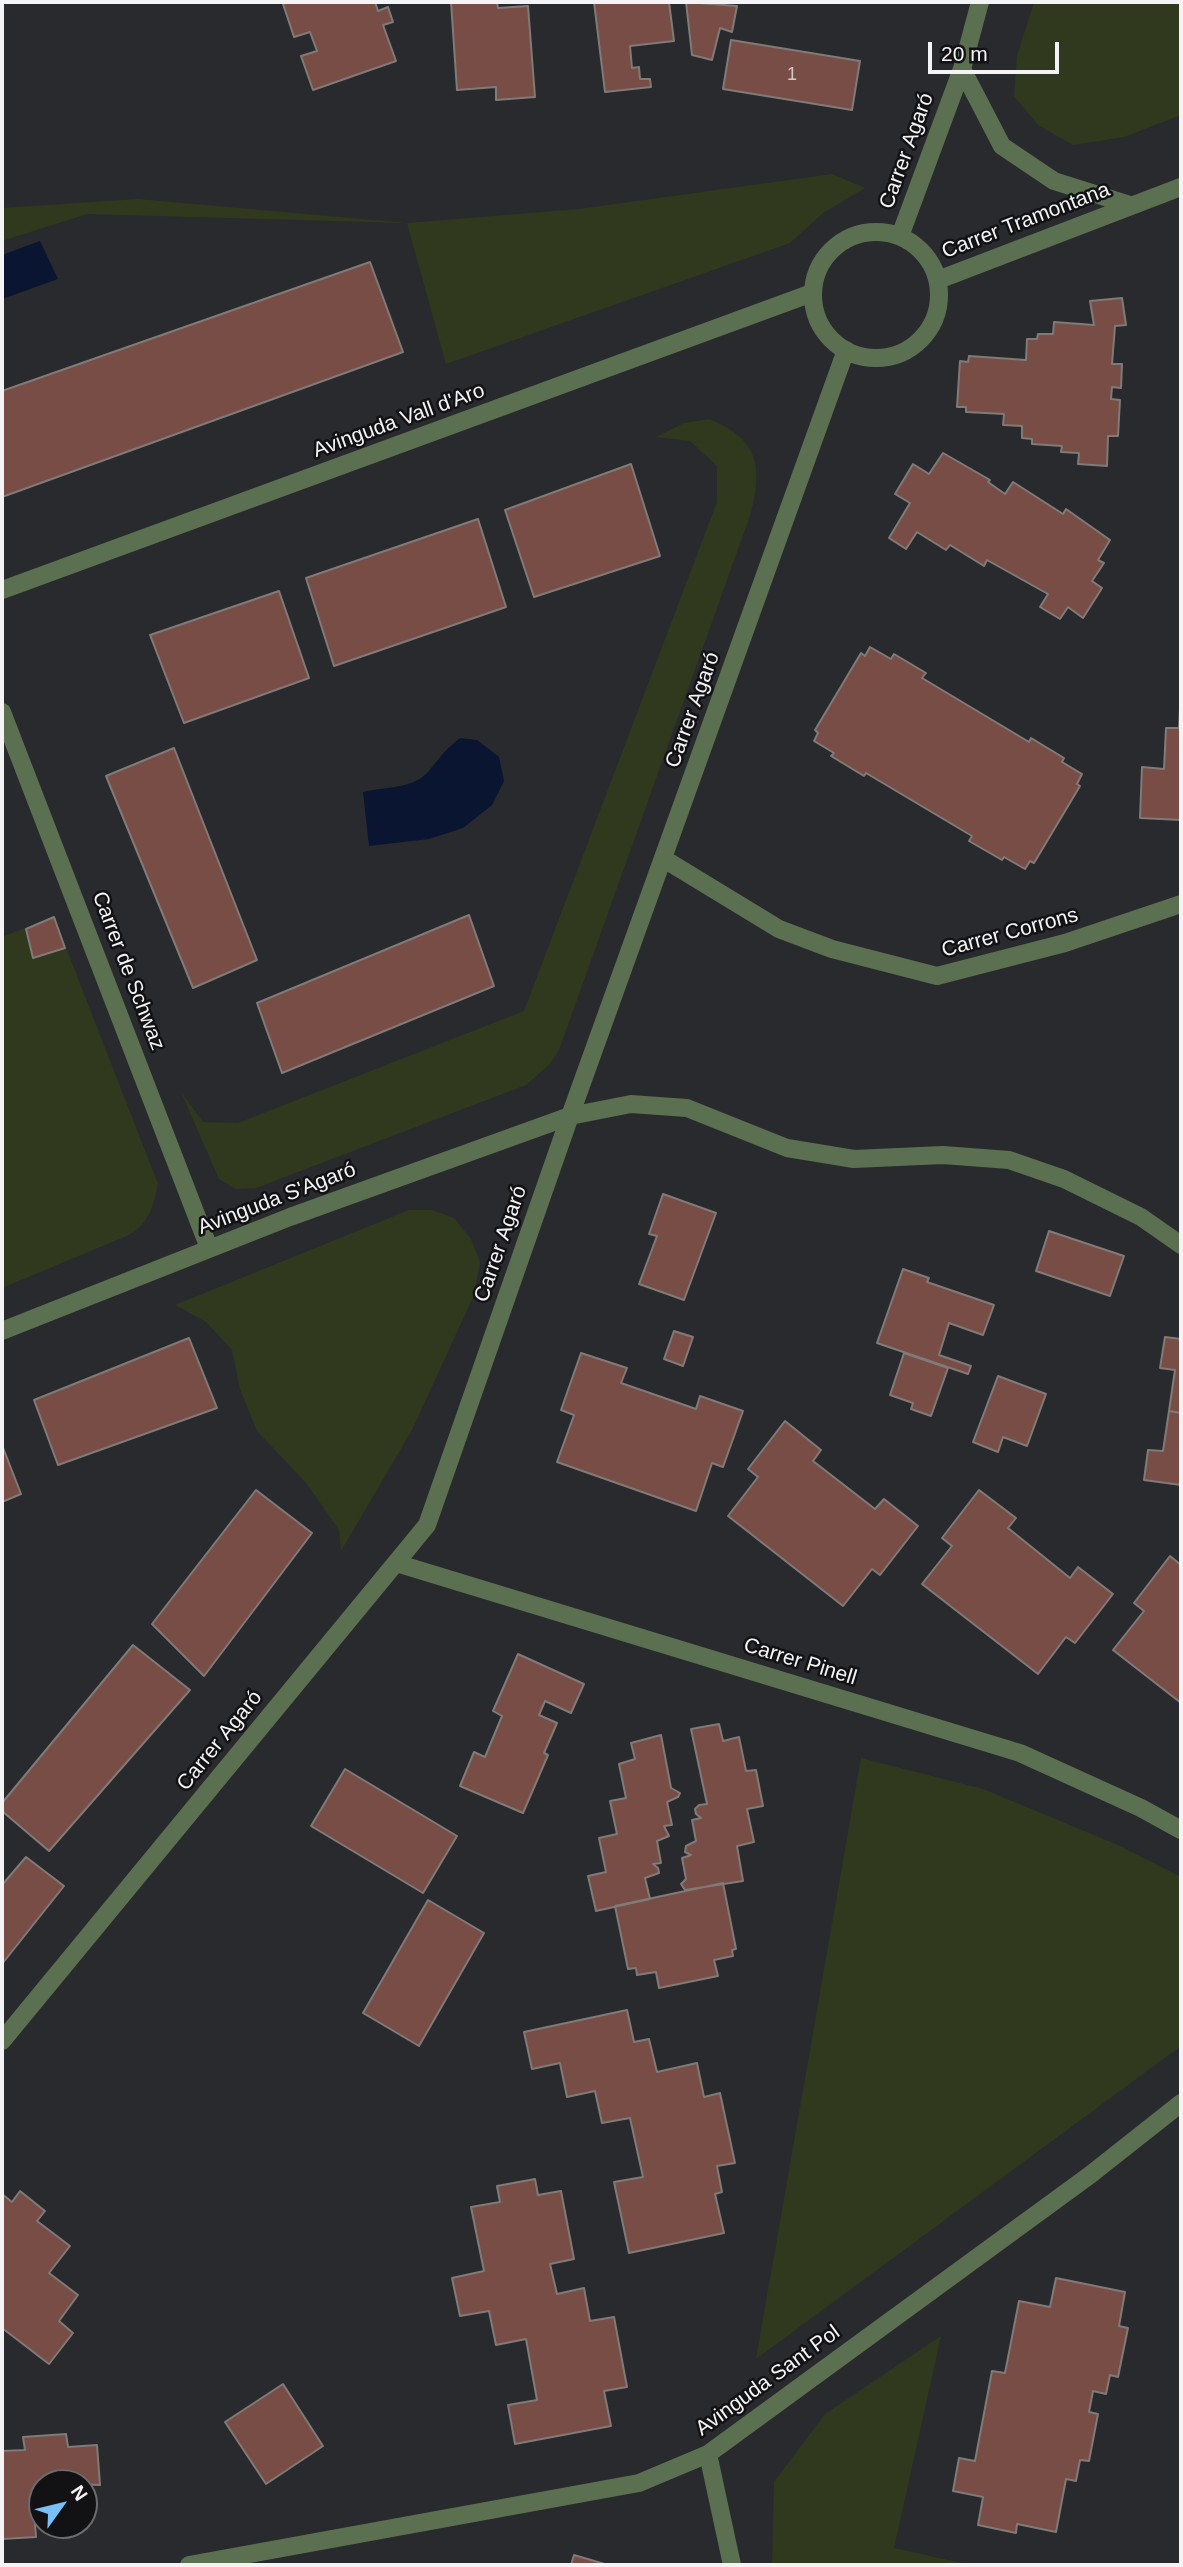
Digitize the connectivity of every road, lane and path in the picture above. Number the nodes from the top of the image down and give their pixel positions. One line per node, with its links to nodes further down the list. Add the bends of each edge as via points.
1 (980, 2): 2 (street, Carrer Agaró)
2 (962, 69): 4 (street, Carrer Tramontana, via 1002,146 1054,181); 5 (street, Carrer Agaró)
3 (1181, 187): 4 (street, Carrer Tramontana)
4 (1130, 205): 6 (street, Carrer Tramontana)
5 (900, 236): 6 (street, via 928,260); 7 (street, via 873,231 846,239 829,252)
6 (937, 280): 8 (street, via 936,316 913,346 888,357 866,357)
7 (812, 293): 8 (street, via 826,334); 9 (street, Avinguda Vall d'Aro)
8 (846, 350): 11 (street, Carrer Agaró)
9 (2, 590)
10 (2, 712): 15 (street, Carrer de Schwaz)
11 (664, 859): 12 (street, Carrer Corrons, via 779,929 832,950 937,976 1065,943); 13 (street, Carrer Agaró)
12 (1181, 904)
13 (570, 1116): 14 (street, Avinguda S'Agaró, via 631,1104 687,1108 787,1148 854,1159 943,1155 1009,1160 1063,1179 1130,1212); 15 (street, Avinguda S'Agaró); 17 (street, Carrer Agaró, via 427,1525)
14 (1181, 1245)
15 (209, 1248): 16 (street, Avinguda S'Agaró)
16 (2, 1331)
17 (396, 1563): 18 (street, Carrer Pinell, via 1020,1752); 19 (street, Carrer Agaró)
18 (1181, 1830)
19 (2, 2041)
20 (1181, 2103): 21 (street, Avinguda Sant Pol, via 1090,2175)
21 (708, 2454): 22 (street, Avinguda Sant Pol, via 639,2483); 23 (street)
22 (189, 2565)
23 (732, 2565)

